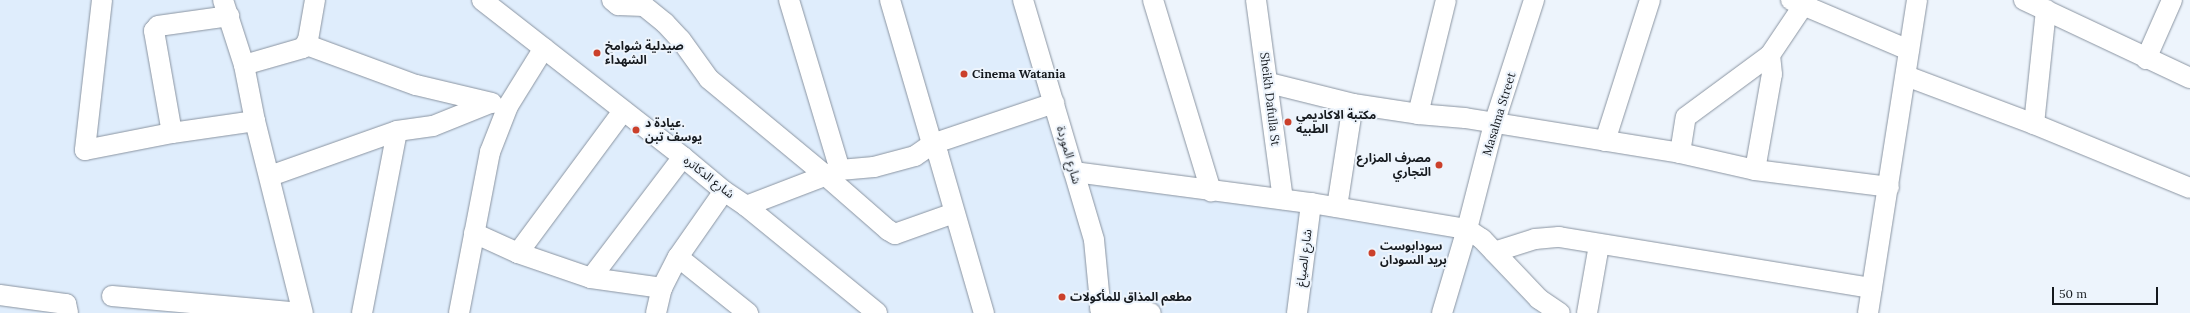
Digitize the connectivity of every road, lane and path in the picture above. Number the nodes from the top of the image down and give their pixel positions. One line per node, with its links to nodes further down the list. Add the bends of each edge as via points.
1 (102, 0): 37 (street, via 85,150)
2 (315, 0): 19 (street)
3 (482, 0): 20 (street, شارع الدكاتره)
4 (612, 0): 44 (street, via 618,5 644,6 681,40 709,79)
5 (789, 0): 44 (street)
6 (890, 0): 39 (street)
7 (1023, 0): 28 (street, شارع الموردة)
8 (1153, 0): 49 (street)
9 (1256, 0): 27 (street, Sheikh Dafulla St)
10 (1446, 0): 32 (street)
11 (1534, 0): 34 (street, Masalma Street)
12 (1650, 0): 38 (street)
13 (1917, 0): 21 (street)
14 (2024, 0): 18 (street)
15 (2172, 0): 23 (street)
16 (1801, 1): 21 (street, via 1829,18); 22 (street)
17 (226, 8): 24 (street); 37 (street, via 158,26 154,31)
18 (2046, 10): 23 (street); 35 (street)
19 (307, 45): 24 (street); 30 (street, via 416,86)
20 (544, 48): 30 (street); 31 (street, شارع الدكاتره)
21 (1909, 50): 25 (street)
22 (1770, 55): 40 (street, via 1686,117); 42 (street, via 1772,74)
23 (2146, 59): 26 (street)
24 (244, 65): 33 (street)
25 (1906, 76): 35 (street); 46 (street)
26 (2190, 78)
27 (1269, 83): 29 (street); 50 (street, Sheikh Dafulla St)
28 (1054, 103): 39 (street); 43 (street, شارع الموردة)
29 (1353, 104): 32 (street); 53 (street)
30 (499, 105): 36 (street, via 433,126); 56 (street)
31 (624, 111): 41 (street, شارع الدكاتره); 59 (street)
32 (1418, 114): 34 (street, via 1465,118)
33 (255, 121): 37 (street); 45 (street)
34 (1494, 124): 38 (street); 55 (street, Masalma Street)
35 (2034, 124): 47 (street)
36 (396, 131): 45 (street); 71 (street)
37 (172, 133)
38 (1605, 141): 40 (street)
39 (932, 144): 44 (street, via 915,156 874,167); 54 (street, via 938,154)
40 (1680, 153): 42 (street)
41 (683, 157): 48 (street, شارع الدكاتره); 61 (street)
42 (1755, 170): 46 (street)
43 (1074, 172): 49 (street); 68 (street, شارع الموردة, via 1094,240)
44 (832, 173): 52 (street); 54 (street, via 895,234)
45 (270, 176): 70 (street)
46 (1888, 187): 63 (street)
47 (2190, 188)
48 (724, 191): 52 (street, شارع الدكاتره); 60 (street)
49 (1211, 191): 50 (street)
50 (1283, 199): 51 (street)
51 (1311, 203): 53 (street); 78 (street, شارع الصياغ)
52 (746, 206): 75 (street, شارع الدكاتره)
53 (1337, 207): 55 (street)
54 (954, 213): 76 (street)
55 (1467, 229): 58 (street, via 1475,233); 79 (street, Masalma Street)
56 (474, 233): 59 (street); 72 (street)
57 (1599, 245): 58 (street, via 1546,237); 63 (street); 81 (street)
58 (1494, 252): 80 (street, via 1539,299)
59 (518, 253): 61 (street)
60 (678, 257): 62 (street); 74 (street)
61 (591, 278): 62 (street)
62 (662, 288): 73 (street)
63 (1872, 288): 82 (street)
64 (0, 295): 69 (street, via 66,304)
65 (112, 296): 66 (street)
66 (148, 305): 67 (street)
67 (268, 311): 70 (street)
68 (1100, 311): 77 (street)
69 (68, 313)
70 (302, 313)
71 (362, 313)
72 (459, 313)
73 (656, 313)
74 (748, 313)
75 (877, 313)
76 (984, 313)
77 (1151, 313)
78 (1297, 313)
79 (1442, 313)
80 (1560, 313)
81 (1587, 313)
82 (1868, 313)

